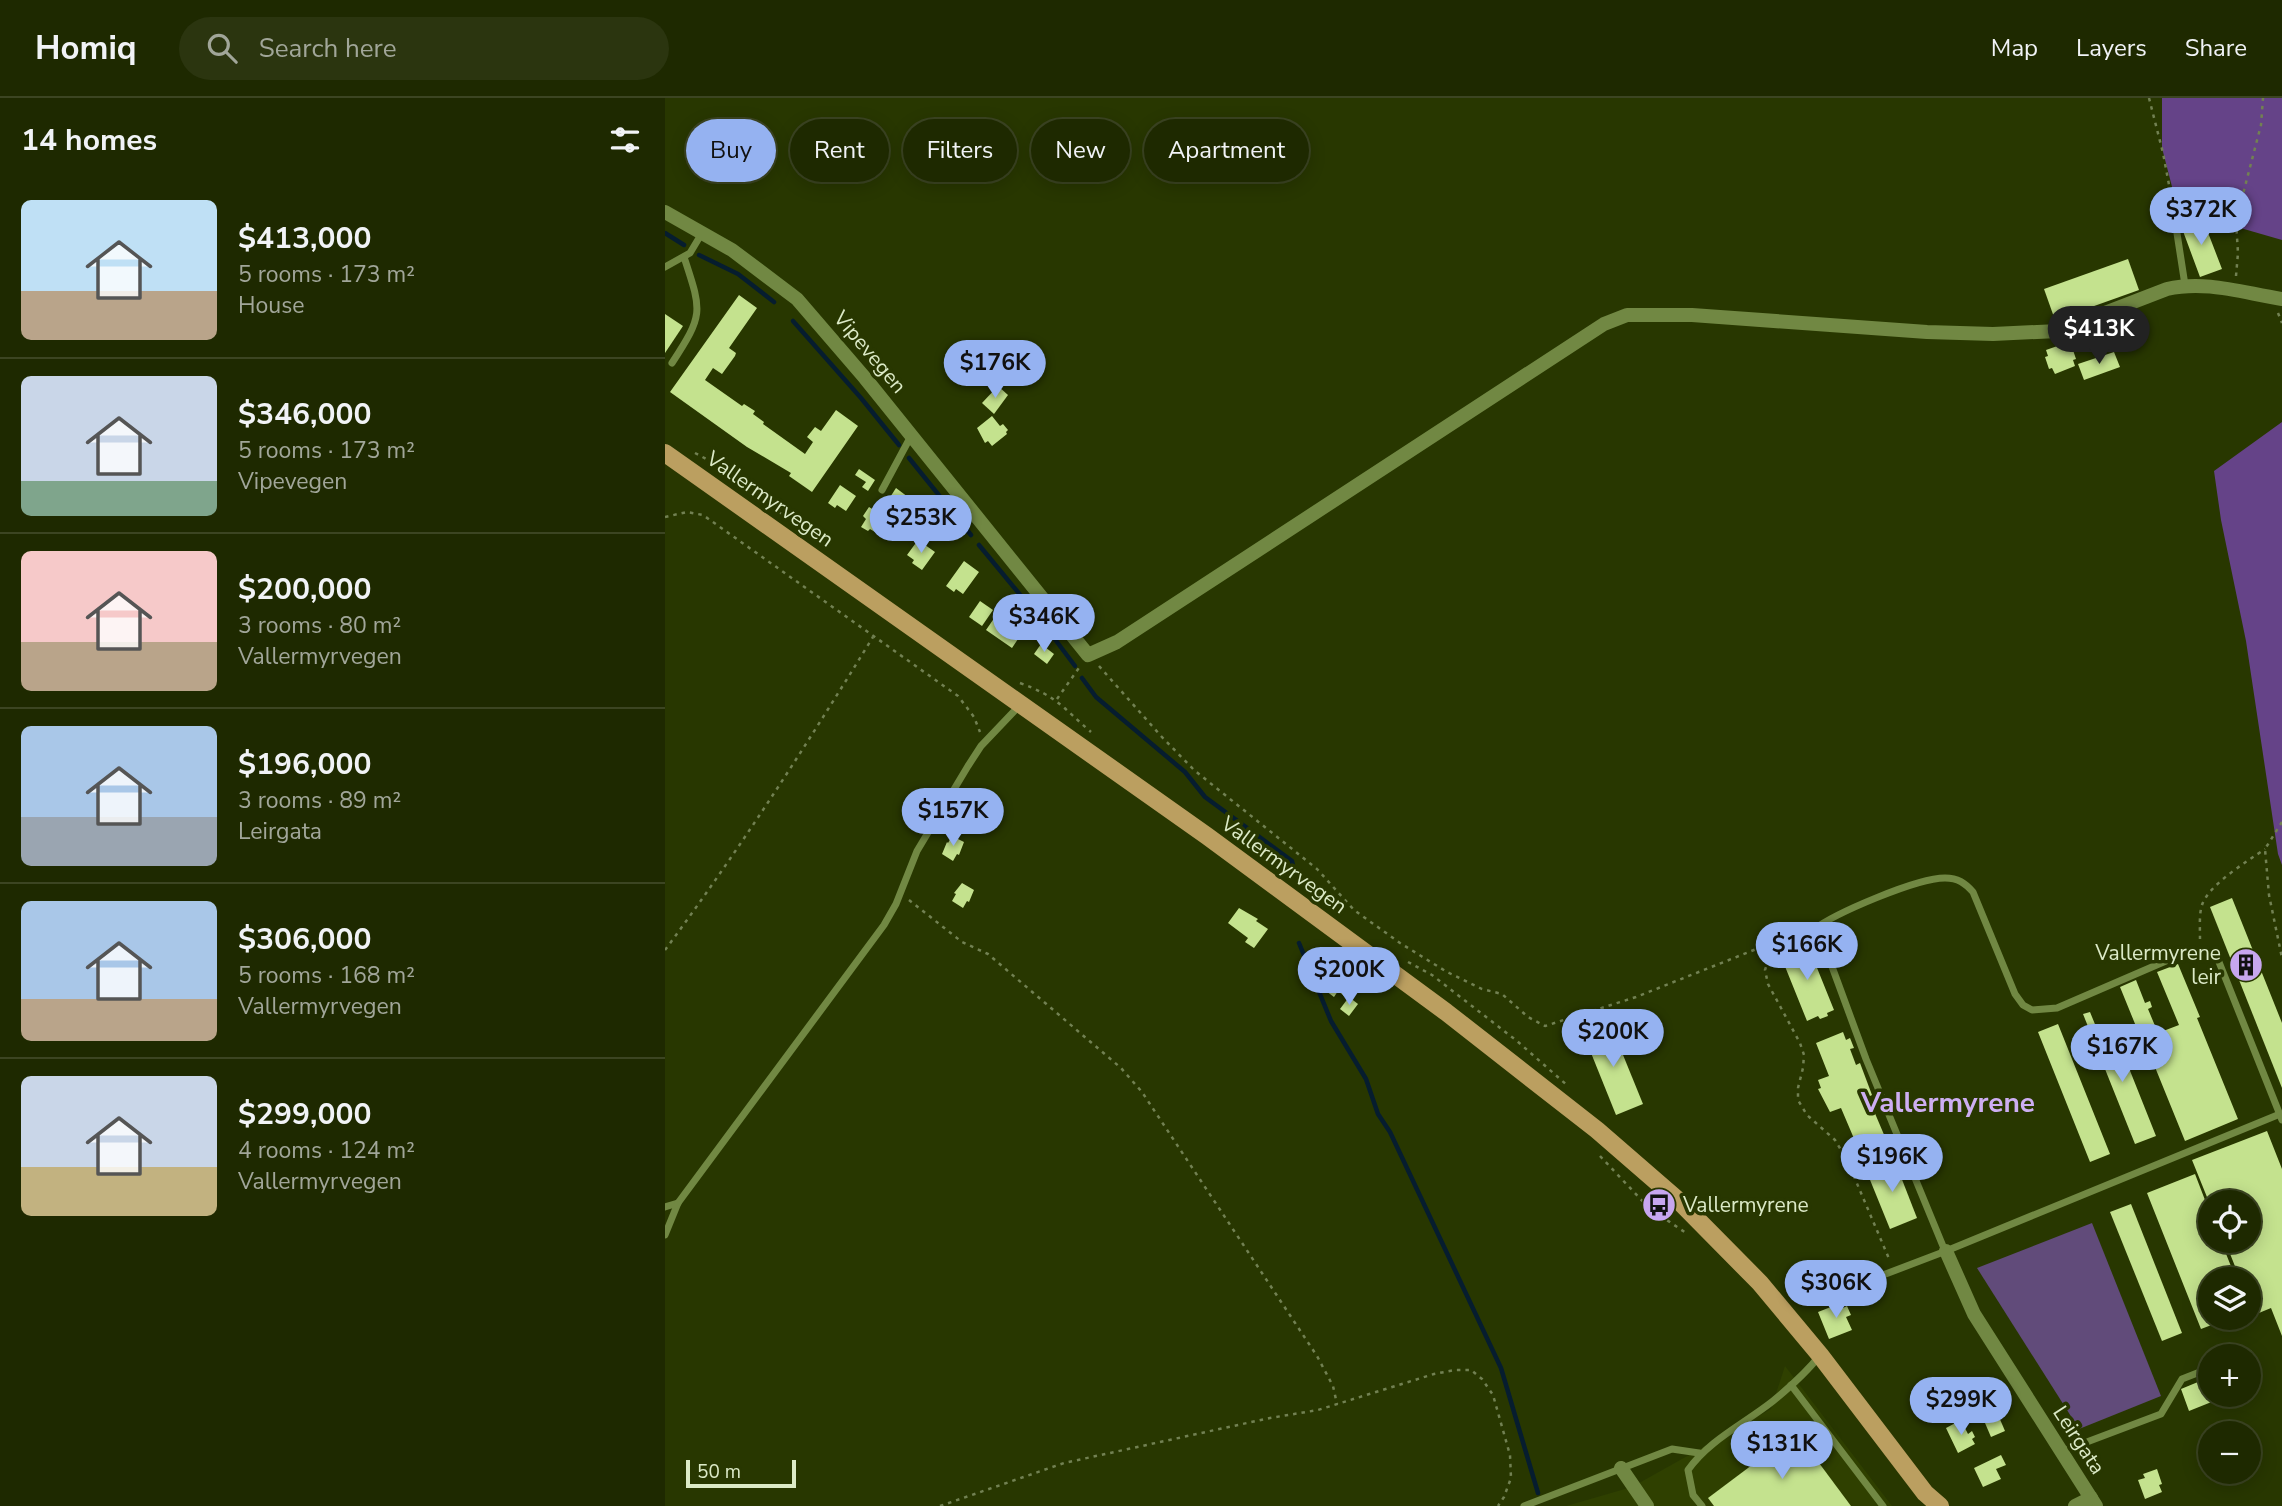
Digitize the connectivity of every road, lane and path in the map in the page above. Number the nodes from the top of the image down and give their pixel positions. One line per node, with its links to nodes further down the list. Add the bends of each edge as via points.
1 (2149, 98): 3 (path)
2 (2263, 98): 9 (path, via 2261,125 2236,222)
3 (2172, 201): 8 (lane)
4 (665, 212): 5 (street, Vipevegen)
5 (702, 233): 6 (lane); 12 (street, Vipevegen, via 753,264 797,299)
6 (684, 257): 7 (lane); 11 (lane, via 698,299 697,317)
7 (665, 268)
8 (2186, 285): 9 (street); 17 (street, via 2059,331 1927,332 1692,315 1627,315 1604,324 1117,642)
9 (2234, 290): 10 (street)
10 (2282, 299)
11 (672, 363)
12 (912, 436): 14 (lane); 17 (street, Vipevegen)
13 (665, 453): 19 (main road, Vallermyrvegen)
14 (883, 490)
15 (665, 517): 16 (path, via 687,512 703,515)
16 (873, 636): 20 (path, via 958,696 980,727); 26 (path, via 784,781)
17 (1088, 655): 18 (path); 25 (path, via 1194,770 1317,869 1354,910 1447,972 1502,994 1545,1026 1636,997)
18 (1057, 699)
19 (1021, 704): 20 (lane); 38 (main road, Vallermyrvegen, via 1446,1012 1597,1130 1719,1241)
20 (981, 746): 23 (lane, via 917,851)
21 (2282, 822): 22 (path)
22 (2265, 849): 27 (path, via 2232,873 2201,906); 28 (path)
23 (900, 893): 31 (lane, via 884,925); 41 (path, via 962,942 988,954 1121,1068 1142,1092 1317,1356)
24 (1813, 930): 25 (path); 27 (lane, via 1922,882 1955,878 1973,892 2014,994 2023,1005 2038,1010 2057,1008 2165,960); 35 (lane, via 1827,953)
25 (1774, 942): 36 (path, via 1765,970 1804,1055 1798,1100 1841,1150)
26 (665, 950)
27 (2199, 950): 29 (lane, via 2217,957)
28 (2282, 958)
29 (2281, 1117): 35 (lane)
30 (1598, 1153): 34 (path, via 1650,1208)
31 (678, 1203): 32 (lane); 33 (lane)
32 (665, 1207)
33 (665, 1234)
34 (1696, 1239)
35 (1946, 1251): 36 (lane); 42 (street, Leirgata, via 1974,1314)
36 (1894, 1271): 37 (lane)
37 (1841, 1291)
38 (1820, 1355): 40 (lane); 45 (main road, Vallermyrvegen)
39 (2198, 1373): 42 (lane, via 2182,1379 2161,1413)
40 (1791, 1385): 43 (lane); 52 (lane)
41 (1337, 1404): 47 (path, via 1064,1463); 48 (path, via 1434,1374 1471,1370 1493,1395 1510,1455 1511,1478)
42 (2063, 1451): 46 (street, Leirgata)
43 (1699, 1454): 44 (lane, via 1672,1449); 51 (lane, via 1688,1470 1693,1495)
44 (1621, 1468): 49 (lane); 50 (street)
45 (1928, 1500): 53 (main road, Vallermyrvegen)
46 (2093, 1502): 54 (street)
47 (940, 1506)
48 (1498, 1506)
49 (1524, 1506)
50 (1647, 1506)
51 (1702, 1506)
52 (1882, 1506)
53 (1940, 1506)
54 (2075, 1506)

